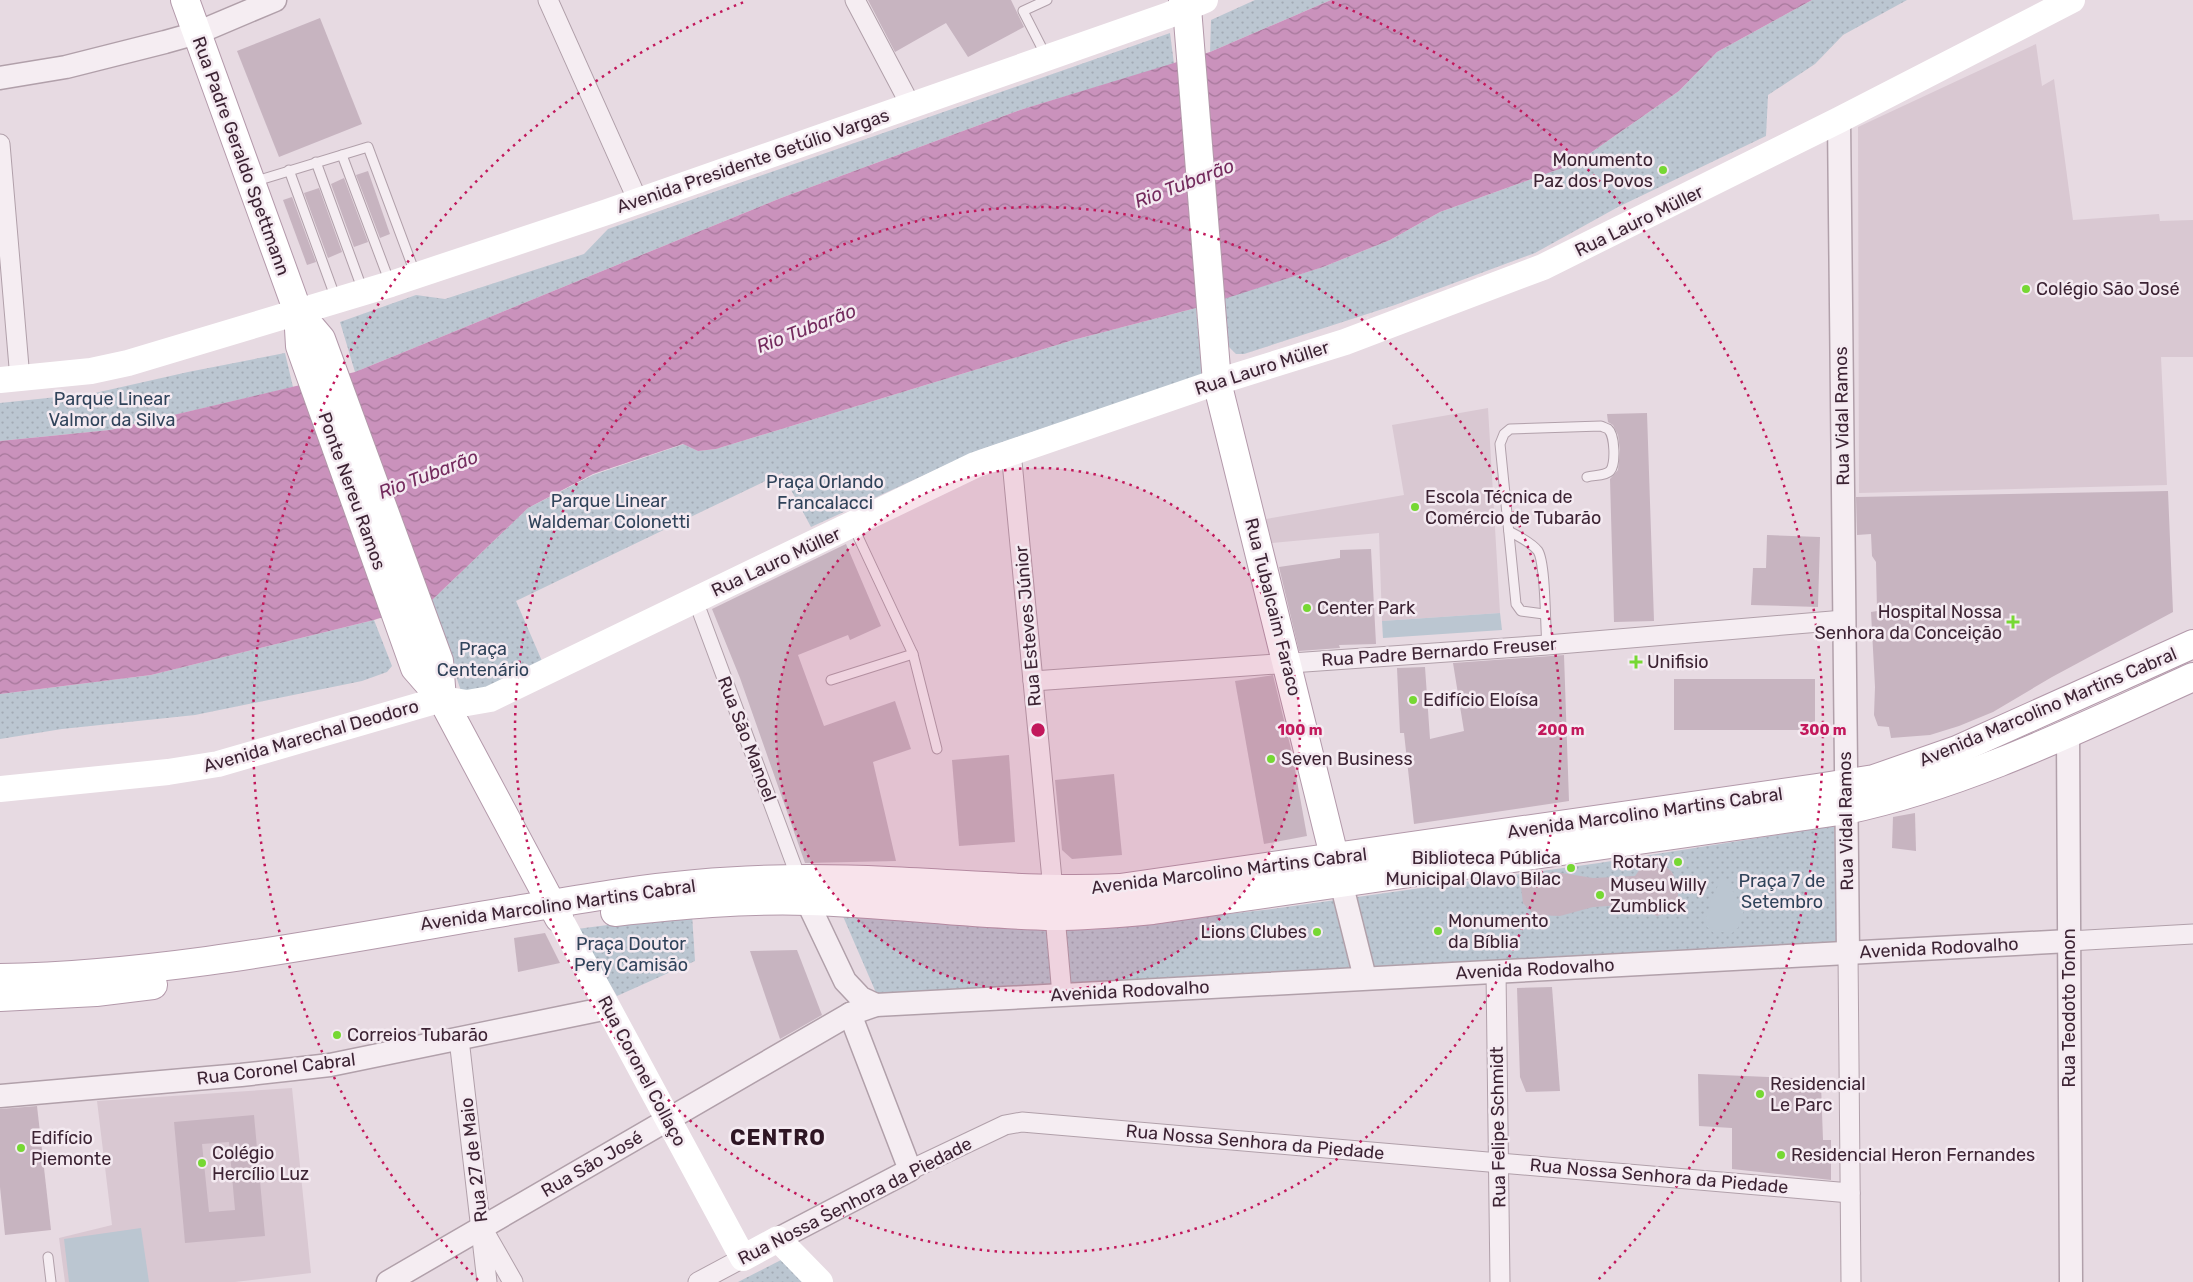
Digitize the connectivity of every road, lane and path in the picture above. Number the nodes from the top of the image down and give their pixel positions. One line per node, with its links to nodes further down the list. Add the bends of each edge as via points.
1 (185, 0): 8 (main road, Rua Padre Geraldo Spettmann)
2 (275, 0): 8 (street)
3 (548, 0): 18 (street)
4 (855, 0): 11 (street)
5 (1047, 0): 9 (lane, via 1023,11)
6 (2072, 0): 12 (main road, Rua Lauro Müller)
7 (1191, 8): 9 (main road, Avenida Presidente Getúlio Vargas); 25 (main road, Rua Tubalcaim Faraco)
8 (197, 33): 10 (street, via 66,67); 17 (main road, Rua Padre Geraldo Spettmann)
9 (1047, 58): 11 (main road, Avenida Presidente Getúlio Vargas)
10 (0, 78)
11 (911, 106): 18 (main road, Avenida Presidente Getúlio Vargas)
12 (1839, 120): 25 (main road, Rua Lauro Müller, via 1544,267 1345,342); 32 (street, Rua Vidal Ramos)
13 (0, 144): 24 (street)
14 (342, 154): 15 (lane); 19 (lane, via 368,147); 20 (lane)
15 (316, 162): 16 (lane); 21 (lane)
16 (289, 170): 17 (lane); 22 (lane)
17 (251, 183): 23 (main road, Rua Padre Geraldo Spettmann)
18 (638, 201): 19 (main road, Avenida Presidente Getúlio Vargas)
19 (416, 276): 20 (main road, Avenida Presidente Getúlio Vargas)
20 (391, 284): 21 (main road, Avenida Presidente Getúlio Vargas)
21 (364, 292): 22 (main road, Avenida Presidente Getúlio Vargas)
22 (336, 300): 23 (main road, Avenida Presidente Getúlio Vargas)
23 (298, 312): 24 (main road, Avenida Presidente Getúlio Vargas, via 128,363 91,371); 37 (main road, Ponte Nereu Ramos)
24 (10, 380)
25 (1217, 382): 26 (main road, Rua Lauro Müller); 36 (main road, Rua Tubalcaim Faraco)
26 (1011, 451): 28 (main road, Rua Lauro Müller, via 975,465); 40 (street, Rua Esteves Júnior)
27 (1587, 476): 29 (lane, via 1607,473 1614,466 1614,438 1609,430 1601,426 1510,429 1500,444)
28 (853, 526): 30 (main road, Rua Lauro Müller); 35 (lane)
29 (1509, 531): 31 (lane, via 1531,544 1539,553 1543,569); 31 (lane, via 1517,608 1527,613)
30 (694, 599): 42 (main road, Rua Lauro Müller, via 490,699 466,703); 48 (street, Rua São Manoel)
31 (1544, 614): 34 (lane)
32 (1844, 620): 34 (street, Rua Padre Bernardo Freuser); 46 (street, Rua Vidal Ramos)
33 (2193, 644): 41 (main road, Avenida Marcolino Martins Cabral)
34 (1546, 645): 36 (street, Rua Padre Bernardo Freuser)
35 (913, 654): 39 (lane); 44 (lane)
36 (1286, 662): 40 (street, Rua Padre Bernardo Freuser); 47 (main road, Rua Tubalcaim Faraco)
37 (427, 664): 42 (main road, Rua Coronel Collaço)
38 (2193, 677): 43 (main road, Avenida Marcolino Martins Cabral)
39 (832, 680)
40 (1033, 681): 49 (street, Rua Esteves Júnior)
41 (2109, 683): 43 (main road, via 2073,712 2068,721); 46 (main road, Avenida Marcolino Martins Cabral, via 1957,750 1874,779)
42 (442, 699): 45 (main road, Avenida Marechal Deodoro, via 218,764); 50 (main road, Rua Coronel Collaço)
43 (2068, 733): 46 (main road, Avenida Marcolino Martins Cabral, via 1960,778 1908,795); 52 (street, Rua Teodoto Tonon)
44 (937, 749)
45 (0, 789)
46 (1846, 797): 47 (main road, Avenida Marcolino Martins Cabral); 53 (street, Rua Vidal Ramos)
47 (1338, 870): 49 (main road, Avenida Marcolino Martins Cabral, via 1153,910); 56 (street, Rua Tubalcaim Faraco)
48 (803, 890): 49 (main road, Avenida Marcolino Martins Cabral); 50 (main road, Avenida Marcolino Martins Cabral, via 698,904); 59 (street, Rua São Manoel, via 845,981 861,998)
49 (1054, 903): 57 (street, Rua Esteves Júnior)
50 (556, 911): 55 (main road, Avenida Marcolino Martins Cabral, via 189,962 71,975); 58 (main road, Avenida Marcolino Martins Cabral, via 170,983); 60 (main road, Rua Coronel Collaço)
51 (2193, 934): 52 (street, Avenida Rodovalho)
52 (2069, 940): 53 (street, Avenida Rodovalho); 80 (street, Rua Teodoto Tonon)
53 (1848, 952): 54 (street, Avenida Rodovalho); 67 (street, Rua Vidal Ramos)
54 (1496, 971): 56 (street, Avenida Rodovalho); 65 (street, Rua Felipe Schmidt)
55 (0, 978)
56 (1365, 978): 57 (street, Avenida Rodovalho)
57 (1062, 995): 59 (street, Avenida Rodovalho)
58 (0, 998)
59 (876, 1005): 61 (street, Rua São José)
60 (608, 1008): 62 (street, Rua Coronel Cabral); 64 (main road, Rua Coronel Collaço)
61 (850, 1014): 64 (street, Rua São José); 66 (street)
62 (459, 1038): 63 (street, Rua Coronel Cabral, via 338,1064 291,1070); 68 (street, Rua 27 de Maio)
63 (0, 1096)
64 (668, 1120): 68 (street, Rua São José); 71 (main road, Rua Coronel Collaço)
65 (1499, 1162): 66 (street, Rua Nossa Senhora da Piedade, via 1022,1122 1005,1125); 67 (street, Rua Nossa Senhora da Piedade); 78 (street, Rua Felipe Schmidt)
66 (910, 1170): 69 (street, Rua Nossa Senhora da Piedade)
67 (1850, 1193): 79 (street, Rua Vidal Ramos)
68 (482, 1227): 73 (street, Rua São José); 74 (street, Rua 27 de Maio); 75 (street)
69 (778, 1239): 71 (main road, Rua Nossa Senhora da Piedade); 77 (main road)
70 (48, 1257): 72 (lane)
71 (743, 1258): 76 (street, Rua Nossa Senhora da Piedade)
72 (51, 1282)
73 (388, 1282)
74 (488, 1282)
75 (513, 1282)
76 (698, 1282)
77 (820, 1282)
78 (1500, 1282)
79 (1851, 1282)
80 (2071, 1282)

